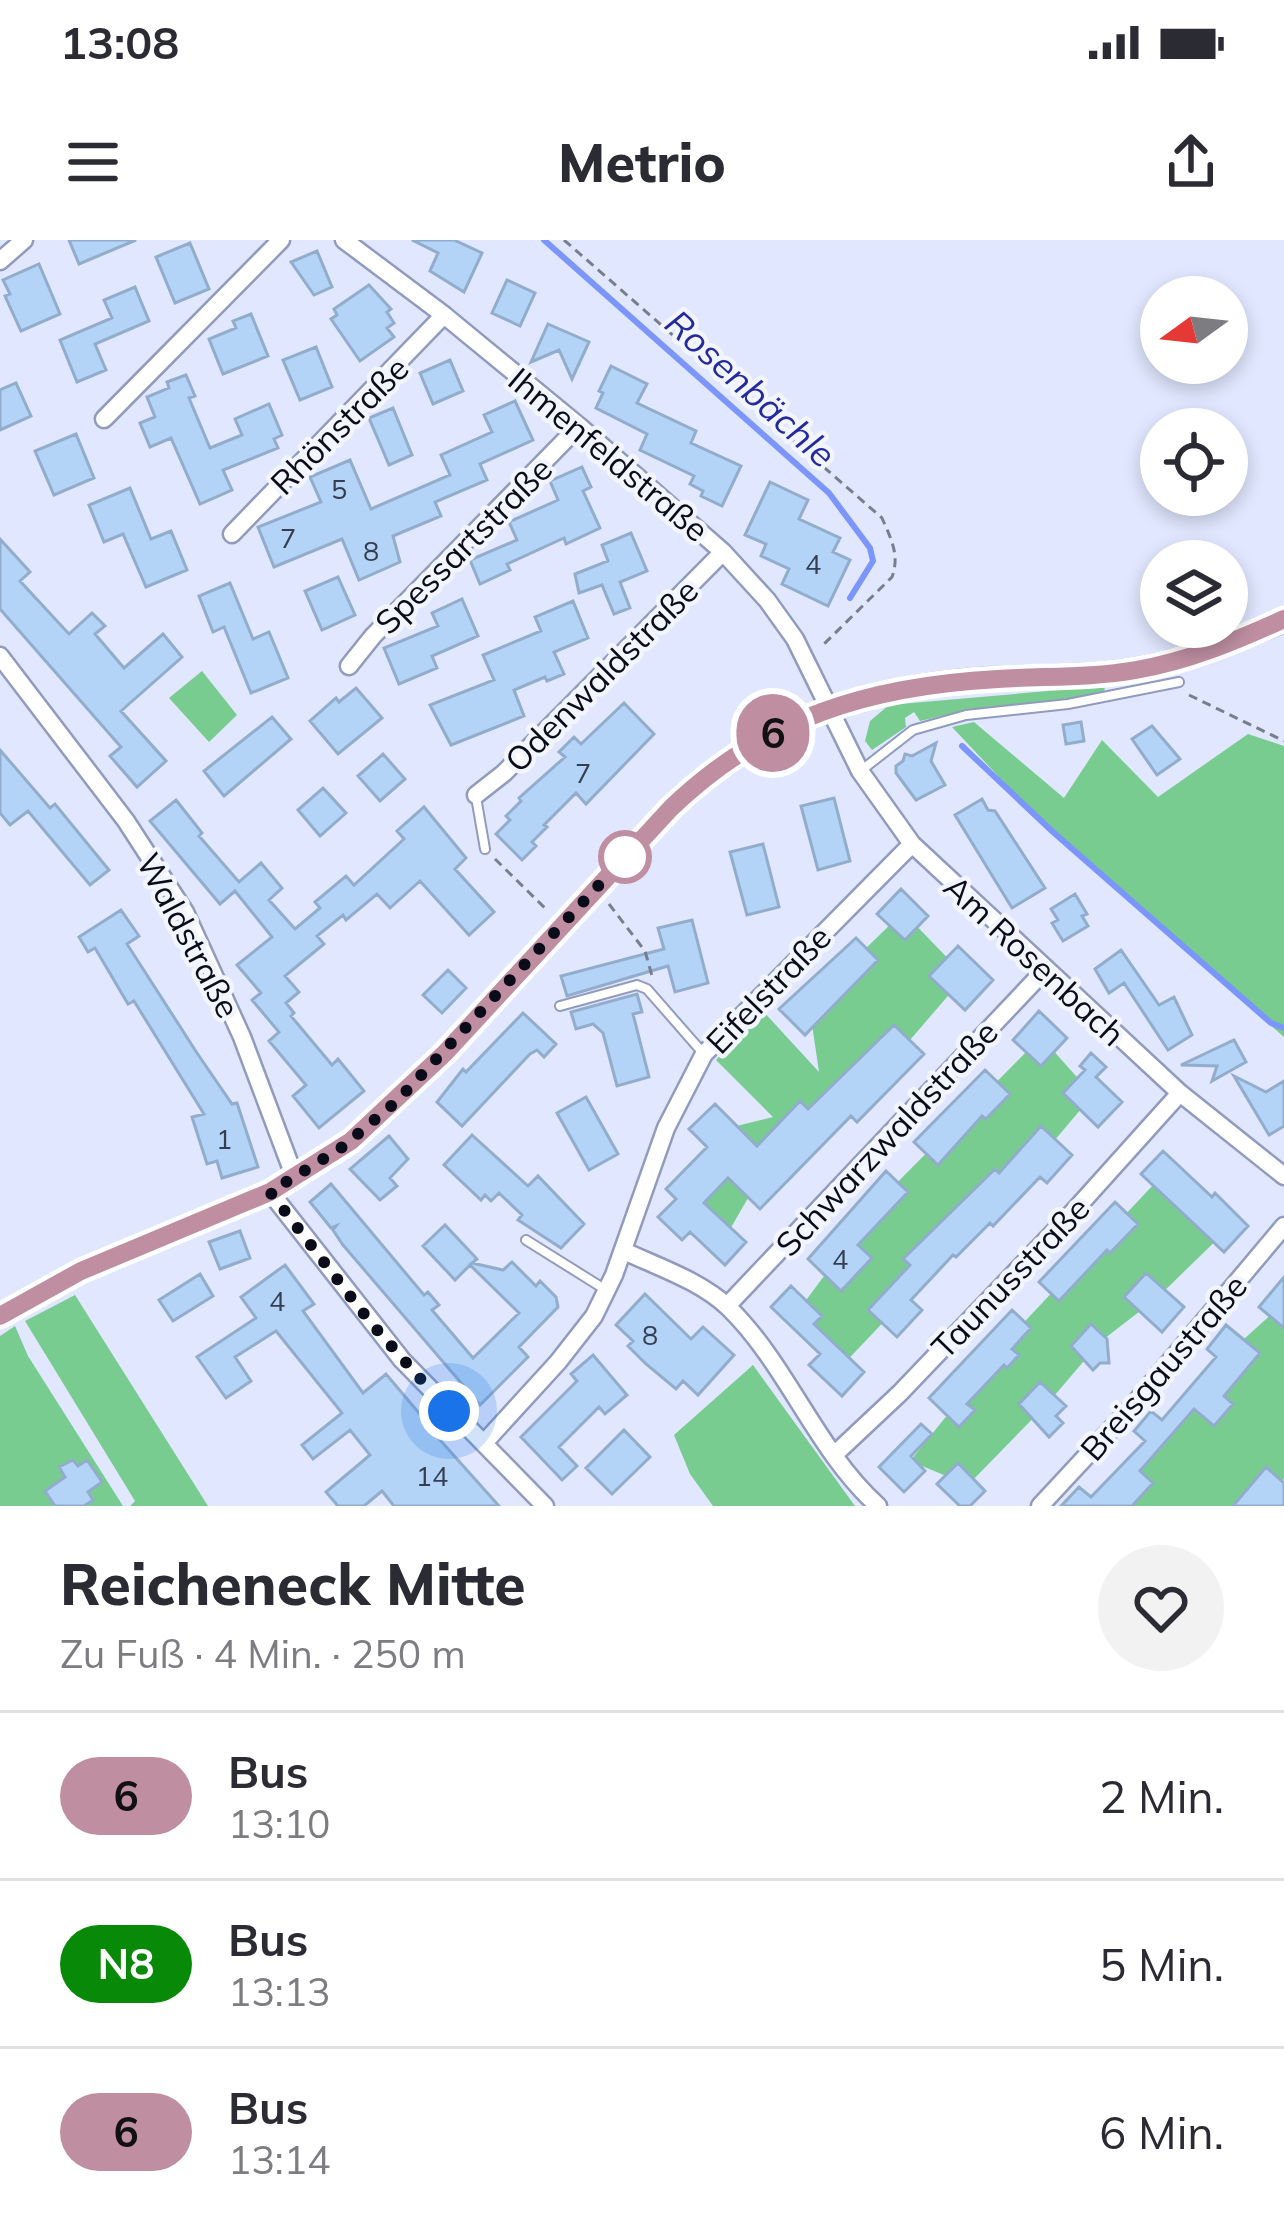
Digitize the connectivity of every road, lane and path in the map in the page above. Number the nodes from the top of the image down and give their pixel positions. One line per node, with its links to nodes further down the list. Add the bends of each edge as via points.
1 (24, 240): 5 (street)
2 (281, 240): 7 (street)
3 (344, 240): 6 (street, Ihmenfeldstraße)
4 (564, 240): 13 (path, via 882,518 895,549 892,577)
5 (0, 261)
6 (444, 315): 8 (street, Ihmenfeldstraße); 9 (street, Rhönstraße)
7 (104, 419)
8 (579, 426): 10 (street, Ihmenfeldstraße); 14 (street, Spessartstraße)
9 (232, 534)
10 (723, 552): 13 (street, Ihmenfeldstraße); 20 (street, Odenwaldstraße)
11 (1284, 620): 16 (street)
12 (0, 656): 31 (street, Waldstraße, via 185,912)
13 (807, 658): 17 (street, Ihmenfeldstraße)
14 (349, 666)
15 (1180, 682): 16 (lane); 18 (path, via 1228,717)
16 (1116, 684): 17 (street, via 925,685); 19 (lane, via 913,730)
17 (829, 708): 19 (street, Am Rosenbach); 23 (street, via 710,773)
18 (1284, 741)
19 (860, 771): 21 (street, Am Rosenbach)
20 (476, 795): 22 (lane)
21 (912, 844): 25 (street, Am Rosenbach); 28 (street, Eifelstraße)
22 (485, 849): 24 (path)
23 (596, 889): 24 (street); 26 (path, via 646,950)
24 (562, 926): 31 (street, via 397,1101)
25 (1045, 970): 29 (street, Am Rosenbach); 37 (street, Schwarzwaldstraße)
26 (647, 989): 27 (lane); 28 (lane)
27 (560, 1006)
28 (704, 1054): 35 (street, Eifelstraße, via 666,1128)
29 (1180, 1093): 30 (street, Am Rosenbach); 40 (street, Taunusstraße)
30 (1284, 1176)
31 (295, 1178): 32 (street)
32 (270, 1192): 38 (street, via 81,1271); 39 (street, via 402,1360)
33 (1284, 1226): 43 (street, Breisgaustraße)
34 (526, 1240): 36 (lane)
35 (624, 1251): 36 (street, Eifelstraße); 37 (street)
36 (607, 1291): 39 (street, Eifelstraße, via 558,1362)
37 (727, 1306): 40 (street)
38 (0, 1316)
39 (484, 1443): 41 (street)
40 (834, 1455): 42 (street)
41 (545, 1506)
42 (878, 1506)
43 (1040, 1506)

